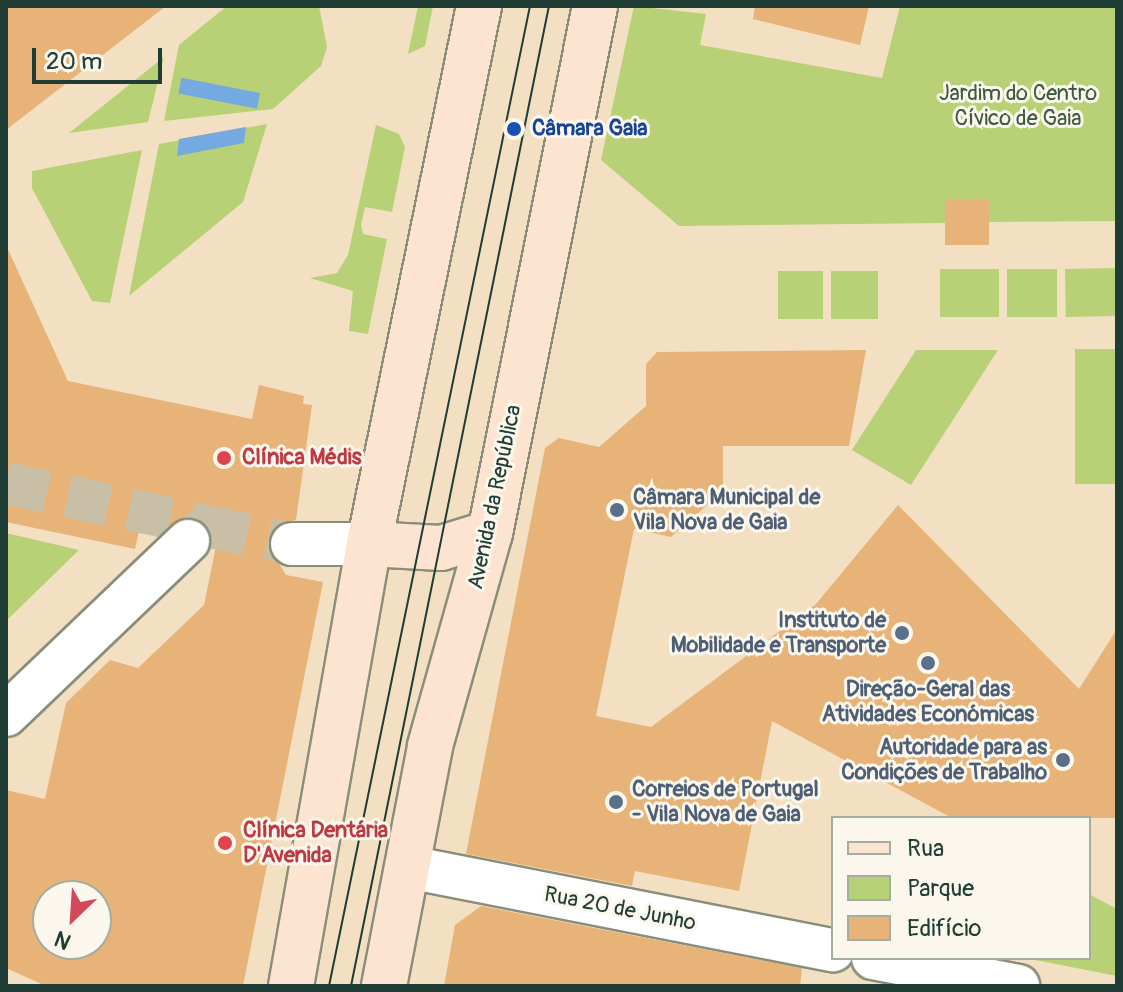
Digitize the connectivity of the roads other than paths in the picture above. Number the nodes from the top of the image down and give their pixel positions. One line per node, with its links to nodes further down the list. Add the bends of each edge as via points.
1 (479, 6): 6 (main road)
2 (595, 6): 3 (main road, Avenida da República)
3 (490, 533): 6 (main road, via 441,548); 8 (main road, Avenida da República, via 430,746)
4 (188, 541): 7 (street)
5 (292, 544): 6 (street)
6 (369, 544): 11 (main road)
7 (6, 715)
8 (408, 867): 9 (street, Rua 20 de Junho); 12 (main road, Avenida da República)
9 (831, 950)
10 (883, 960): 13 (street)
11 (291, 986)
12 (384, 986)
13 (1018, 986)

